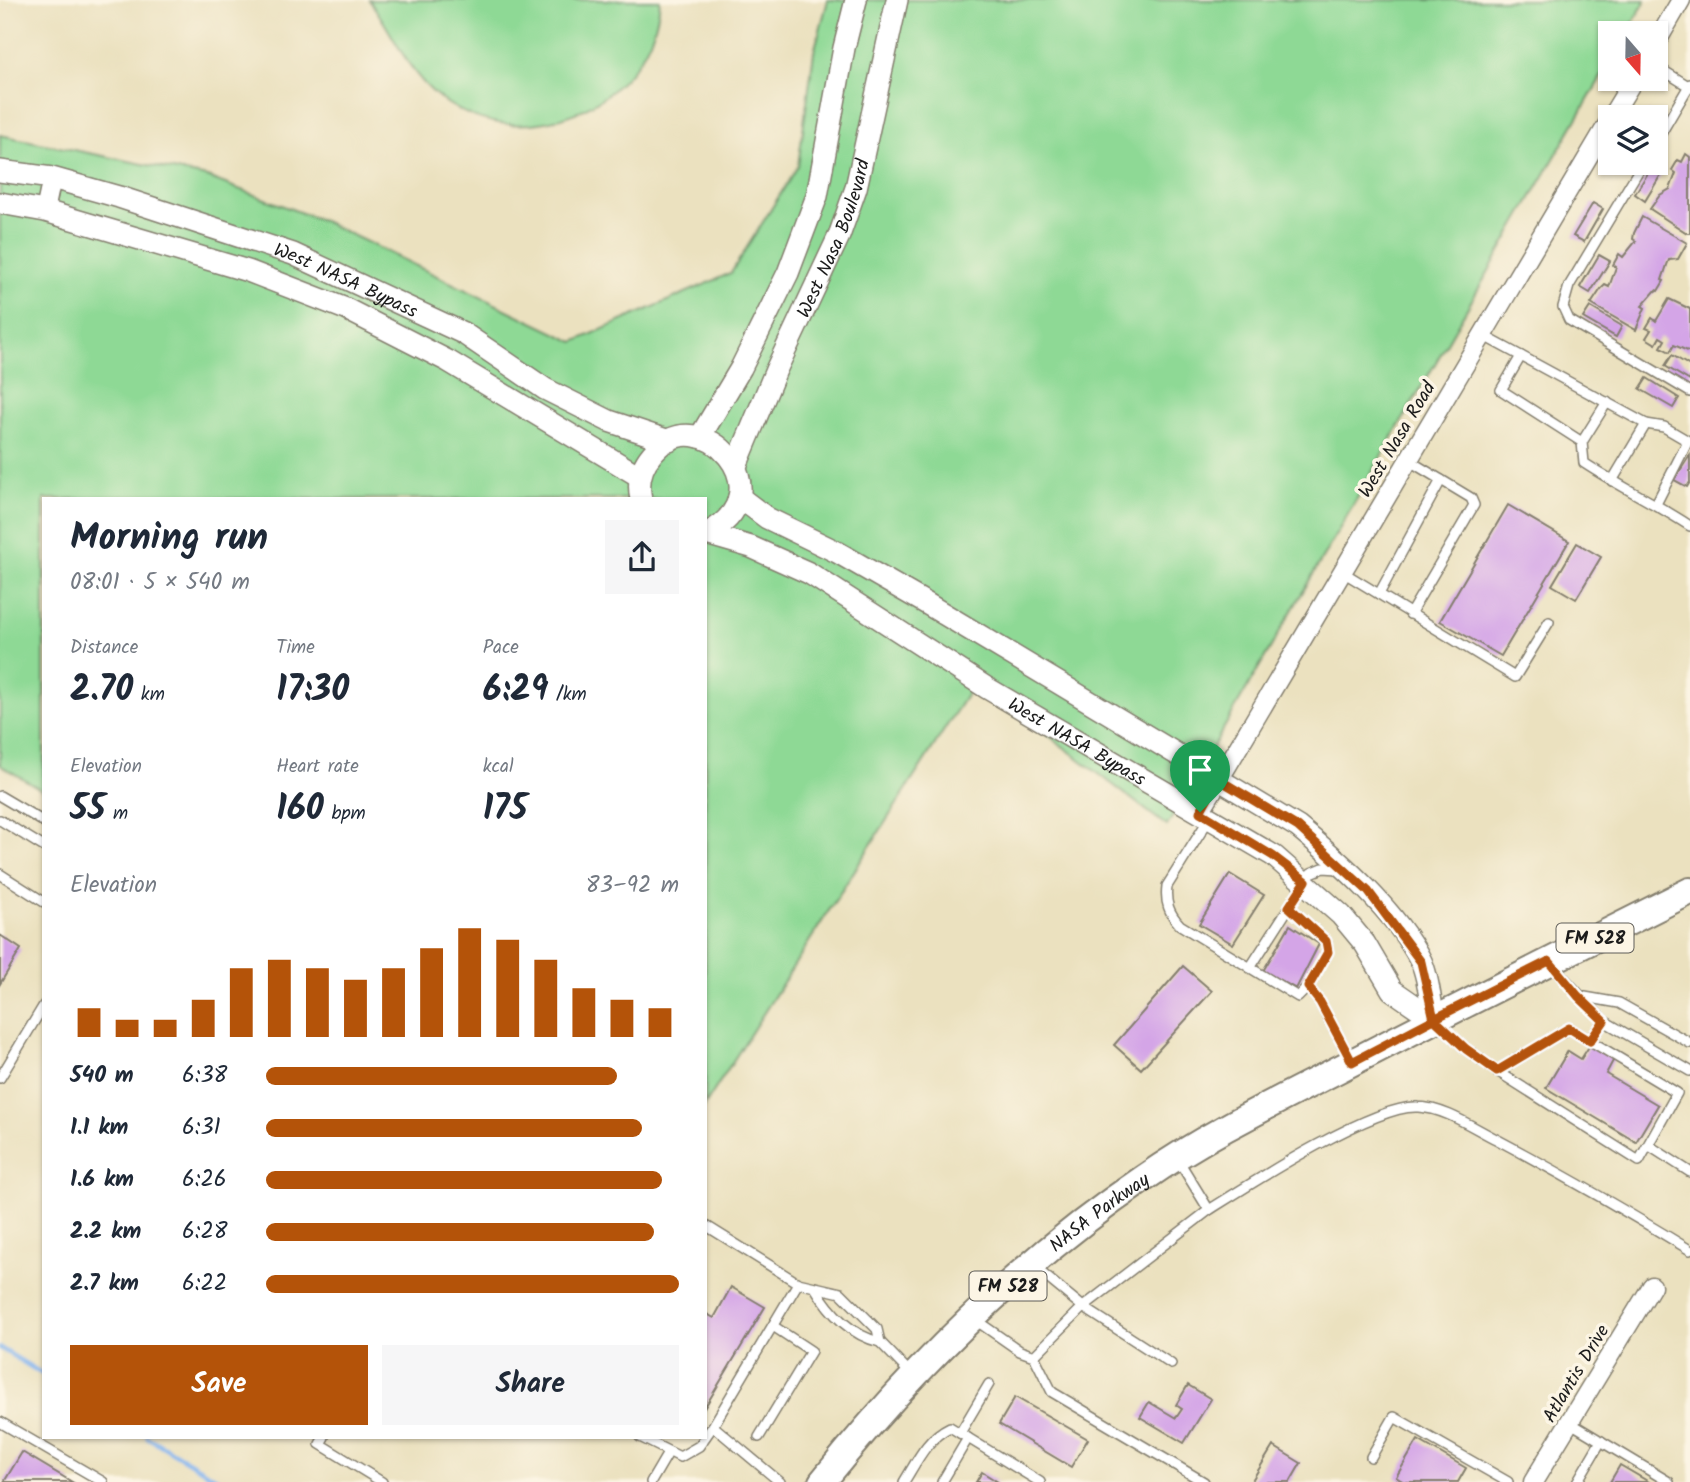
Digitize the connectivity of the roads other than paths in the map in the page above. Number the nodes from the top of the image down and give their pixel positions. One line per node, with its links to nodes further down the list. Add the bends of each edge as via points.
1 (856, 0): 19 (street, West Nasa Boulevard, via 817,196 783,285)
2 (897, 0): 23 (street, West Nasa Boulevard, via 856,188)
3 (1681, 0): 4 (street)
4 (1668, 22)
5 (1668, 73): 6 (lane)
6 (1690, 85): 7 (lane)
7 (1668, 122)
8 (1598, 140): 14 (street, West Nasa Road)
9 (0, 171): 11 (street, West NASA Bypass)
10 (1636, 175): 16 (lane, via 1569,286 1563,307 1569,320)
11 (52, 178): 13 (street); 20 (street, West NASA Bypass, via 293,254 463,333 545,389 598,416)
12 (0, 204): 13 (street, West NASA Bypass)
13 (45, 211): 24 (street, West NASA Bypass, via 247,271 346,309 448,361)
14 (1482, 335): 15 (lane); 22 (street, West Nasa Road)
15 (1521, 356): 17 (lane); 21 (lane, via 1501,390)
16 (1690, 392)
17 (1607, 402): 18 (lane); 21 (lane)
18 (1646, 424): 26 (lane); 29 (lane, via 1664,427 1688,441)
19 (700, 437): 20 (street, West NASA Bypass); 23 (street, via 727,452)
20 (669, 441): 24 (street, via 656,449)
21 (1582, 442): 26 (lane, via 1584,463)
22 (1408, 460): 25 (lane); 33 (street, West Nasa Road)
23 (736, 466): 28 (street)
24 (639, 476): 27 (street)
25 (1441, 480): 34 (lane); 35 (lane, via 1471,498 1474,505)
26 (1612, 481): 29 (lane)
27 (641, 497)
28 (739, 497): 31 (street, West NASA Bypass, via 733,513); 37 (street, West NASA Bypass, via 767,519 837,552)
29 (1656, 504): 30 (lane)
30 (1690, 526)
31 (707, 533)
32 (707, 534): 39 (street, West NASA Bypass, via 751,547 809,573 953,667)
33 (1341, 571): 34 (lane); 37 (street, West Nasa Road)
34 (1379, 594): 35 (lane)
35 (1410, 614): 36 (lane, via 1515,677)
36 (1549, 622)
37 (1218, 779): 39 (street, West Nasa Road); 43 (street, West NASA Bypass, via 1298,827)
38 (0, 796): 41 (lane)
39 (1205, 815): 45 (street, West NASA Bypass); 50 (lane, via 1167,886 1166,899 1180,925)
40 (0, 820): 42 (lane)
41 (42, 821)
42 (42, 846)
43 (1348, 870): 45 (lane, via 1317,869); 54 (street, West NASA Bypass, via 1421,962)
44 (0, 874): 47 (lane)
45 (1306, 881): 48 (lane); 54 (street, West NASA Bypass, via 1365,944 1392,990)
46 (1690, 891): 49 (main road, FM 528)
47 (42, 901)
48 (1289, 907): 50 (lane); 51 (lane, via 1326,941 1328,952)
49 (1549, 961): 52 (lane); 54 (main road, FM 528)
50 (1250, 968): 51 (lane, via 1298,997)
51 (1308, 987): 58 (lane)
52 (1578, 996): 55 (lane); 57 (lane, via 1619,1003)
53 (42, 1008): 61 (lane)
54 (1434, 1019): 58 (main road, NASA Parkway / FM 528); 59 (lane)
55 (1604, 1021): 56 (lane); 60 (lane)
56 (1590, 1041): 59 (lane, via 1569,1028); 62 (lane, via 1677,1093)
57 (1690, 1044)
58 (1352, 1062): 63 (main road, NASA Parkway / FM 528)
59 (1497, 1071): 62 (lane, via 1639,1161)
60 (1690, 1071)
61 (0, 1078)
62 (1648, 1145): 64 (lane)
63 (1176, 1157): 65 (lane); 68 (main road, NASA Parkway / FM 528, via 1115,1198)
64 (1690, 1172)
65 (1209, 1210): 67 (lane, via 1374,1116 1418,1107 1447,1114 1570,1178); 72 (lane)
66 (707, 1226): 69 (lane)
67 (1690, 1250)
68 (1032, 1265): 72 (lane); 73 (main road, NASA Parkway / FM 528)
69 (798, 1283): 71 (lane); 74 (lane)
70 (1652, 1286): 81 (street, Atlantis Drive)
71 (816, 1289): 75 (lane, via 826,1307 862,1338); 75 (lane, via 841,1293 877,1329)
72 (1083, 1307): 76 (lane); 77 (lane)
73 (973, 1318): 76 (lane); 78 (main road, NASA Parkway / FM 528)
74 (772, 1326): 82 (lane); 85 (lane, via 811,1351)
75 (880, 1342): 78 (lane)
76 (1034, 1356): 100 (lane, via 1052,1392)
77 (1171, 1364)
78 (913, 1376): 96 (main road, NASA Parkway / FM 528)
79 (989, 1384): 84 (lane)
80 (0, 1422): 92 (lane)
81 (1569, 1422): 89 (lane); 102 (street, Atlantis Drive)
82 (713, 1426): 83 (lane); 95 (lane)
83 (707, 1433)
84 (964, 1436): 97 (lane, via 950,1427 938,1433); 98 (lane); 99 (lane)
85 (759, 1437)
86 (323, 1439): 93 (lane, via 320,1444)
87 (644, 1439): 90 (lane)
88 (702, 1439): 90 (lane, via 690,1454)
89 (1601, 1441): 103 (lane); 104 (lane)
90 (668, 1453): 94 (lane)
91 (1371, 1457): 101 (lane, via 1394,1417)
92 (103, 1482)
93 (382, 1482)
94 (651, 1482)
95 (780, 1482)
96 (822, 1482)
97 (904, 1482)
98 (942, 1482)
99 (1040, 1482)
100 (1204, 1482)
101 (1508, 1482)
102 (1533, 1482)
103 (1577, 1482)
104 (1669, 1482)

